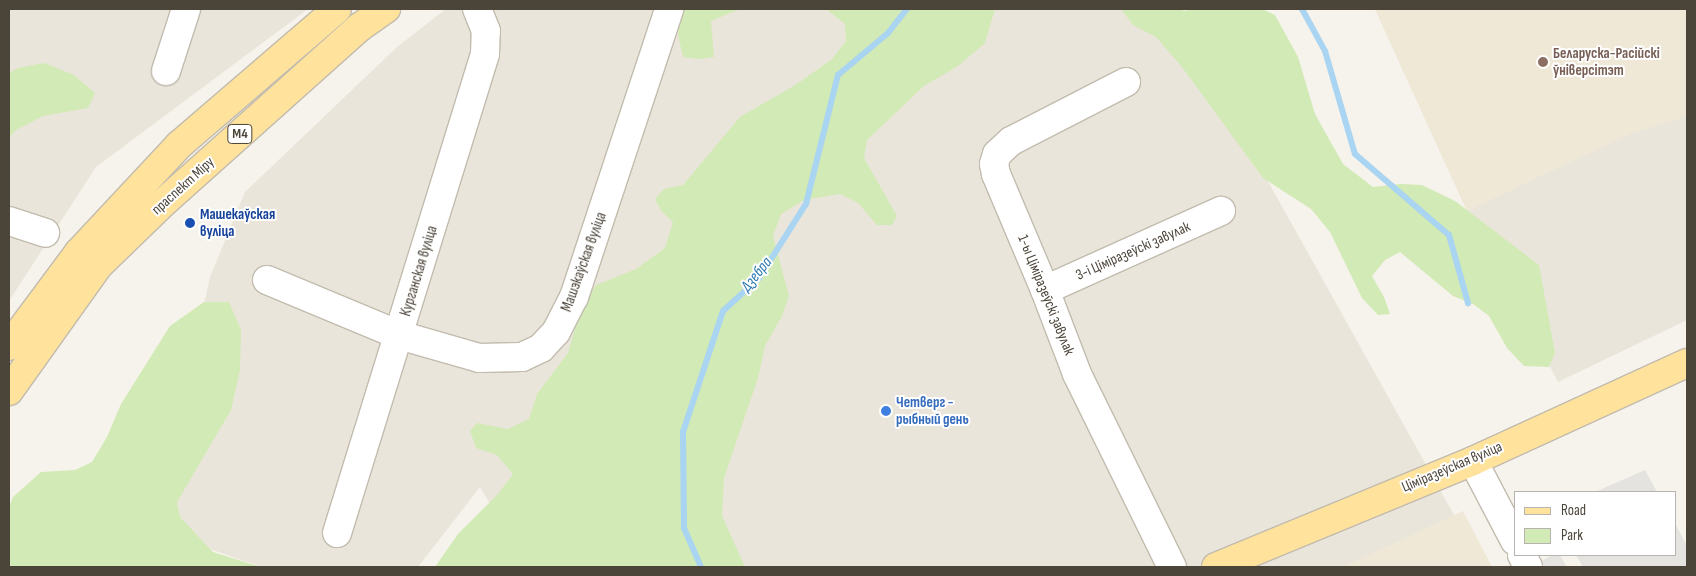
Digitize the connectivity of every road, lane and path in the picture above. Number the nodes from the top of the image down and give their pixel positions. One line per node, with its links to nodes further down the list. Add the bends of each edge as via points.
1 (186, 9): 6 (street)
2 (337, 9): 14 (main road, праспект Міру / М4, via 179,146 78,252)
3 (386, 9): 16 (main road, праспект Міру / М4, via 360,27 99,265)
4 (476, 9): 13 (street, Курганская вуліца, via 486,31 485,54)
5 (669, 9): 13 (street, Машэкаўская вуліца, via 574,297 556,332 541,348 522,357 479,358)
6 (166, 71)
7 (1126, 82): 12 (street, 1-ы Ціміразеўскі завулак, via 1011,141 997,154 996,174)
8 (1221, 212): 12 (street, 3-і Ціміразеўскі завулак)
9 (9, 221): 10 (street)
10 (45, 233)
11 (266, 280): 13 (street, Машэкаўская вуліца)
12 (1045, 290): 20 (street, 1-ы Ціміразеўскі завулак, via 1077,374)
13 (399, 335): 18 (street, Курганская вуліца)
14 (9, 346)
15 (1687, 363): 17 (main road, Ціміразеўская вуліца)
16 (9, 391)
17 (1473, 461): 19 (street); 21 (main road, Ціміразеўская вуліца)
18 (337, 533)
19 (1514, 539)
20 (1172, 567)
21 (1216, 567)

